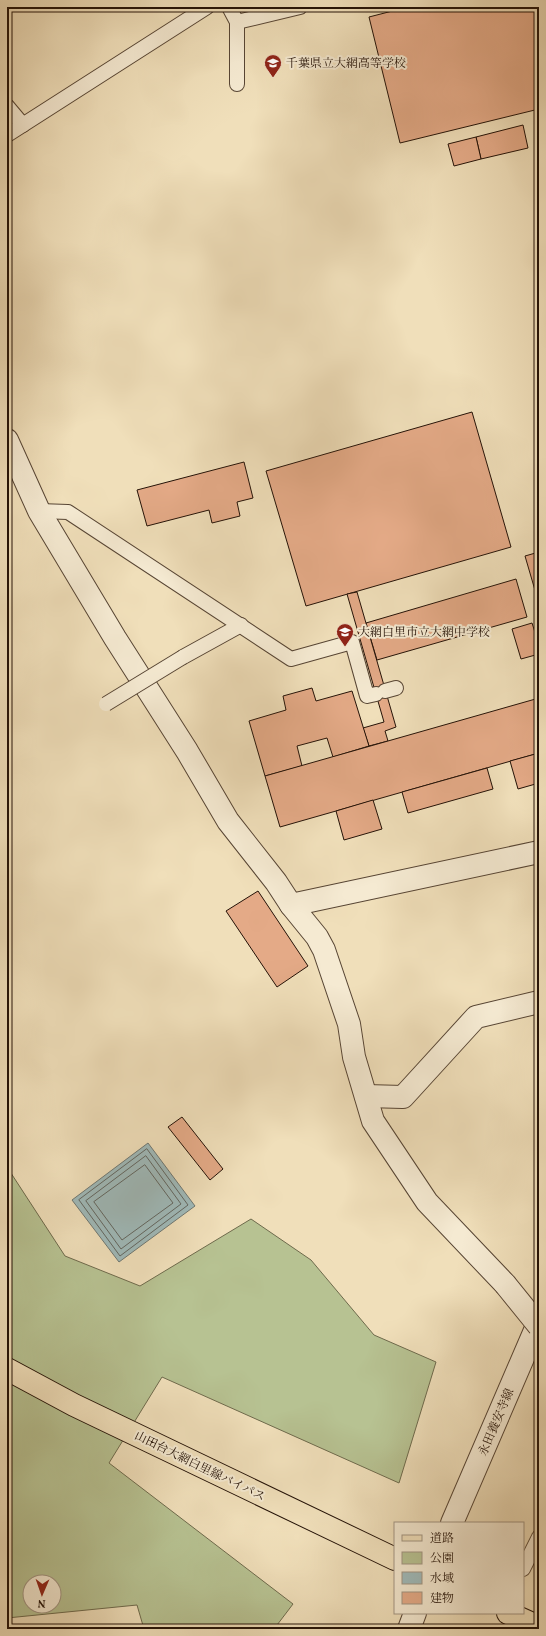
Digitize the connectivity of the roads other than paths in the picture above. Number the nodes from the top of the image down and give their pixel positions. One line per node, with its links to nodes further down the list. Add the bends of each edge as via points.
1 (207, 7): 7 (lane)
2 (229, 7): 4 (lane)
3 (300, 7): 4 (lane)
4 (236, 22): 5 (lane)
5 (237, 84)
6 (7, 106): 7 (lane)
7 (23, 125): 8 (lane)
8 (7, 135)
9 (7, 440): 10 (street)
10 (39, 510): 11 (lane, via 68,512); 15 (street, via 228,821)
11 (241, 625): 12 (lane, via 291,659 352,642 367,696); 13 (lane, bridge, via 183,656)
12 (386, 691)
13 (106, 704)
14 (539, 852): 15 (street)
15 (291, 905): 17 (street, via 317,937 324,950 349,1024 354,1057)
16 (539, 1002): 17 (street, via 476,1017 403,1097)
17 (366, 1096): 19 (street, bridge, via 373,1121 427,1202 505,1284)
18 (539, 1321): 21 (street, 永田養安寺線)
19 (539, 1326)
20 (7, 1369): 23 (main road, 山田台大網白里線バイパス, via 74,1405)
21 (452, 1522)
22 (539, 1537): 24 (lane)
23 (394, 1559)
24 (524, 1567)
25 (415, 1614): 28 (street)
26 (510, 1614): 27 (main road)
27 (539, 1627)
28 (409, 1629)

